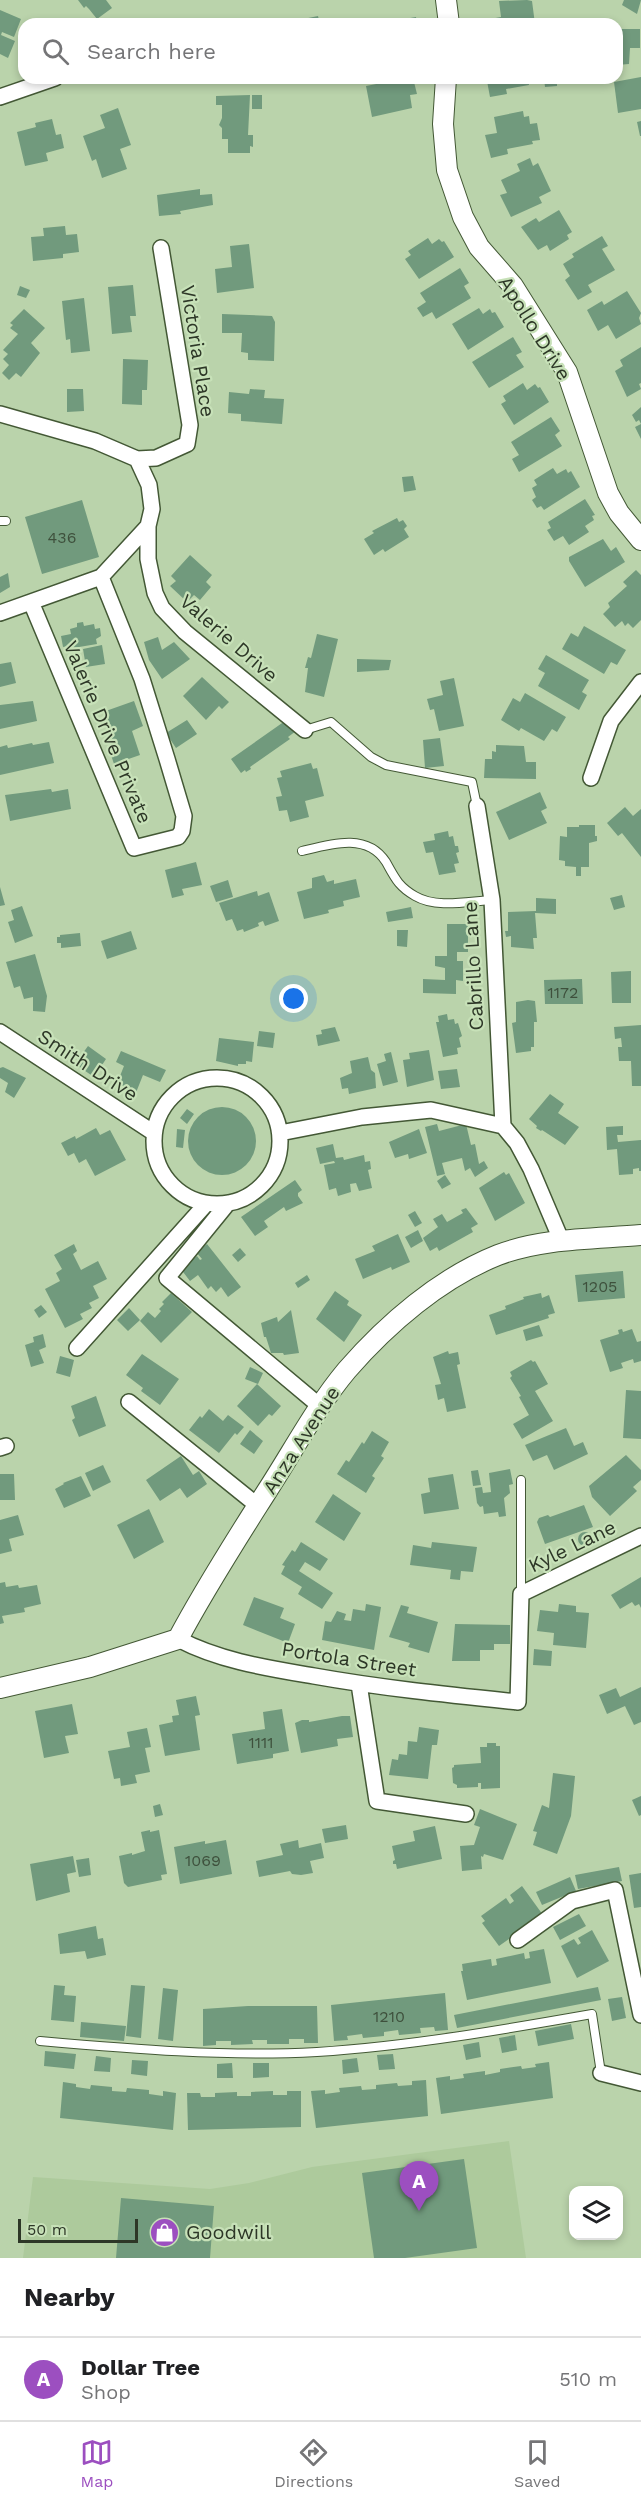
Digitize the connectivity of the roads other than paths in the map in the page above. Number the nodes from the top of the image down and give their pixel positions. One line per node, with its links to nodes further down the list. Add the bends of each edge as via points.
1 (446, 0): 2 (street)
2 (448, 18)
3 (38, 84): 5 (street)
4 (446, 84): 10 (street, Apollo Drive, via 443,124 447,170 463,217 479,247 513,286 567,372 608,493)
5 (0, 97)
6 (161, 248): 8 (street, Victoria Place, via 190,425 187,444 156,458)
7 (0, 414): 8 (street, via 95,441)
8 (137, 459): 9 (street, Valerie Drive, via 149,485 152,508)
9 (148, 526): 11 (street); 15 (street, Valerie Drive, via 148,559 162,608 184,633)
10 (641, 540)
11 (101, 577): 12 (street); 12 (street, Valerie Drive Private, via 142,679 184,816 178,837 134,848)
12 (31, 602): 13 (street)
13 (0, 613)
14 (641, 682): 16 (street, via 611,721)
15 (305, 730): 17 (lane, via 332,722 371,757 387,765 472,782)
16 (591, 778)
17 (477, 806): 19 (street, Cabrillo Lane)
18 (302, 852): 19 (lane, via 325,845 369,845 385,860 396,882 417,897 441,903)
19 (492, 900): 21 (street, Cabrillo Lane)
20 (0, 1032): 22 (street, Smith Drive)
21 (503, 1126): 23 (street, via 431,1110 362,1117); 27 (street, via 531,1169)
22 (154, 1133): 23 (street, via 159,1114 187,1084 206,1078 226,1078 246,1084 262,1096 274,1113); 25 (street, via 154,1153 161,1171 172,1186)
23 (280, 1133): 24 (street, via 273,1170 246,1197)
24 (228, 1203): 25 (street); 30 (street, via 167,1278)
25 (206, 1204): 28 (street)
26 (641, 1235): 27 (street, Anza Avenue)
27 (562, 1242): 30 (street, Anza Avenue, via 497,1256 436,1290 376,1340 346,1371)
28 (77, 1348)
29 (129, 1402): 32 (street)
30 (321, 1407): 32 (street, Anza Avenue)
31 (521, 1480): 34 (lane)
32 (258, 1506): 35 (street, Anza Avenue)
33 (641, 1536): 34 (street, Kyle Lane)
34 (521, 1594): 38 (street, Kyle Lane)
35 (178, 1639): 36 (street, Portola Street, via 204,1652 272,1669); 37 (street, via 90,1667)
36 (359, 1684): 38 (street, Portola Street); 39 (street, via 377,1801)
37 (0, 1688)
38 (518, 1702)
39 (466, 1814)
40 (518, 1940): 41 (street, via 572,1901 615,1890)
41 (641, 2015)
42 (40, 2041): 43 (lane, via 164,2052 316,2052 447,2039 592,2014)
43 (601, 2073): 44 (street)
44 (641, 2083)

